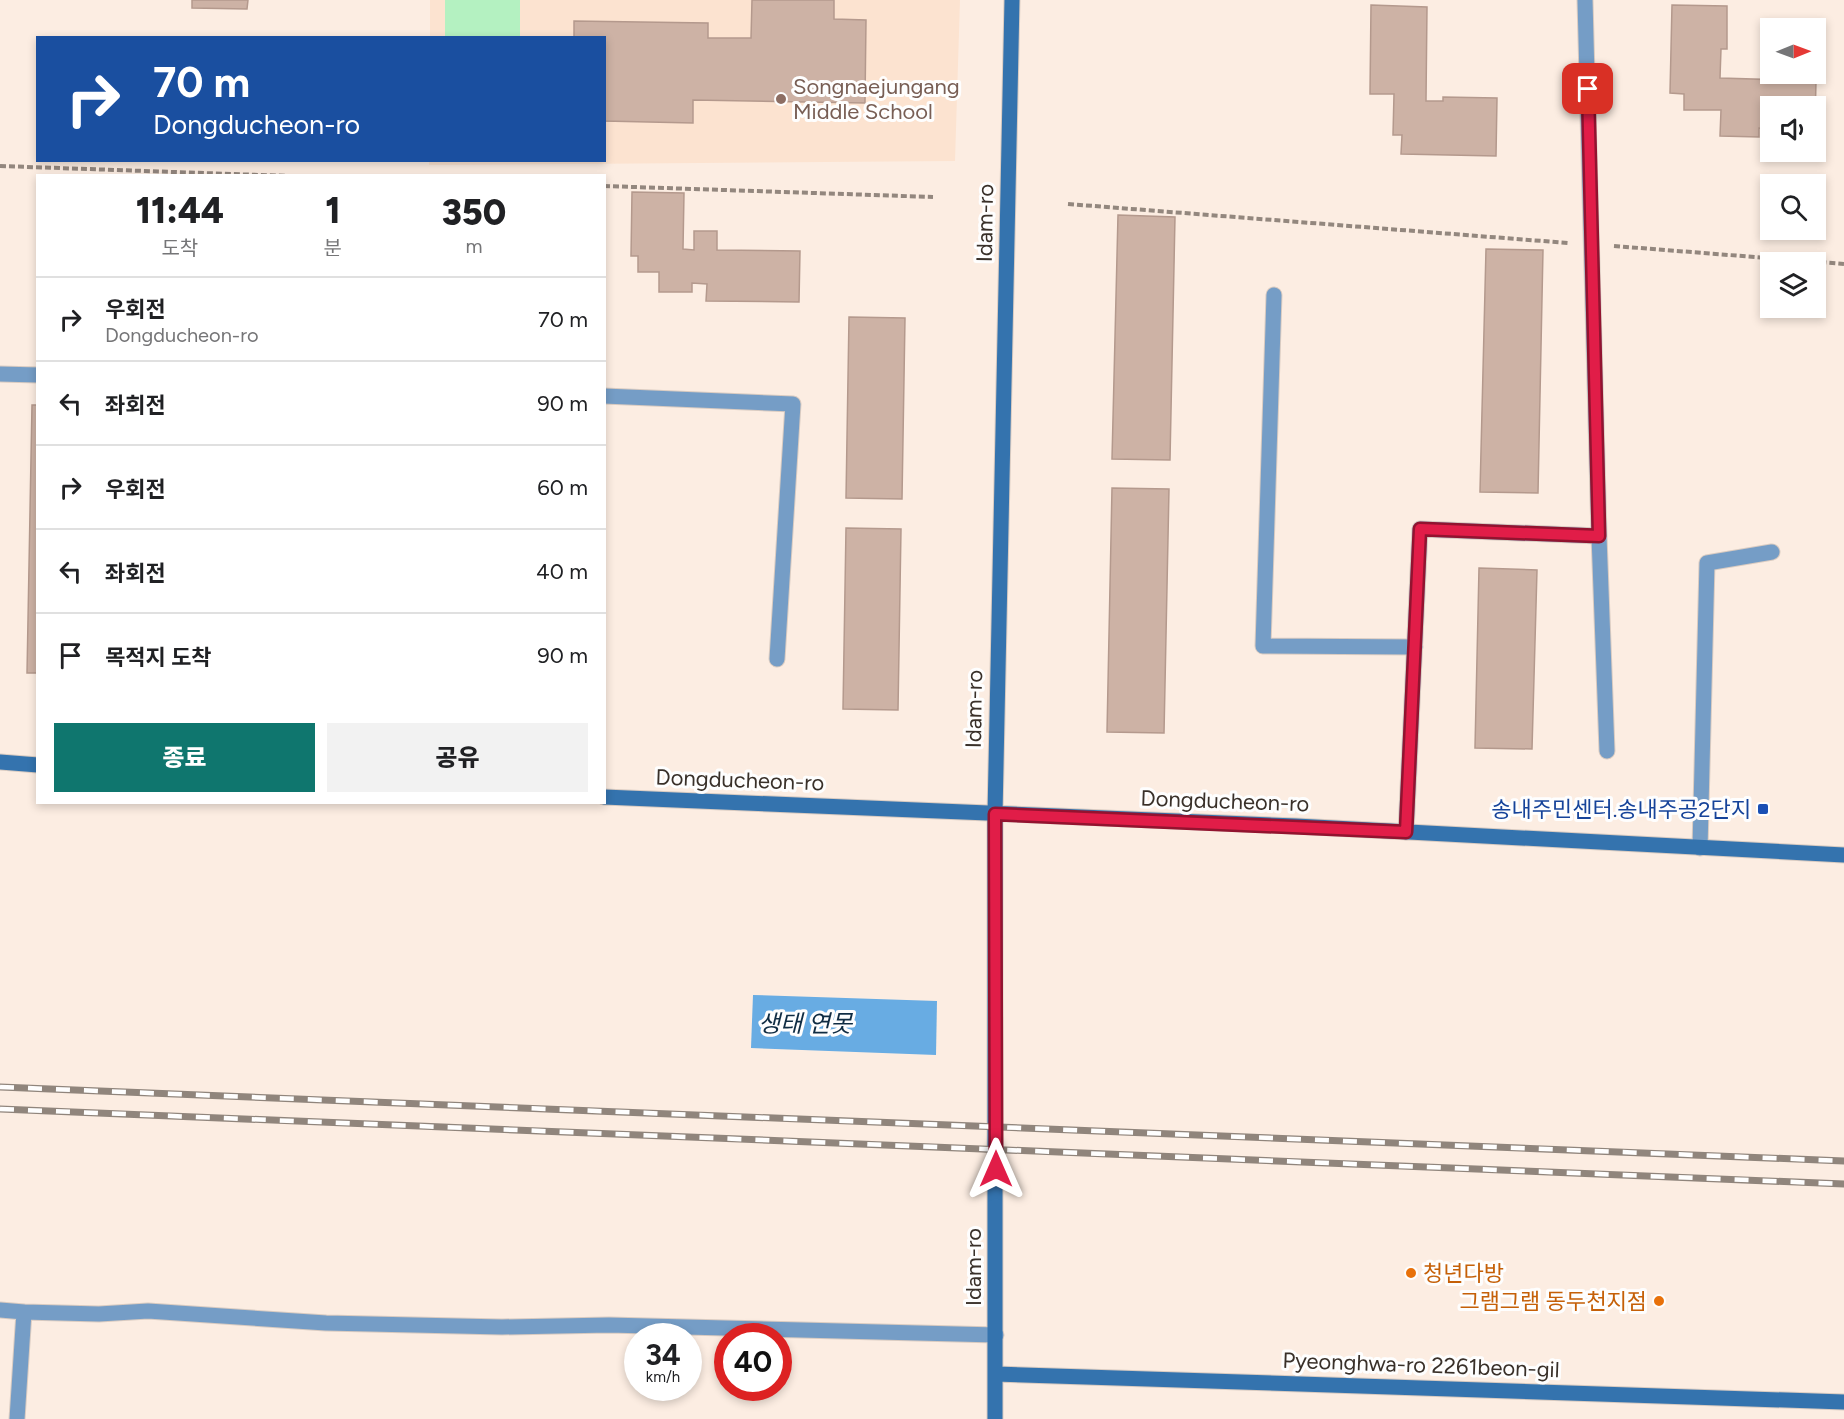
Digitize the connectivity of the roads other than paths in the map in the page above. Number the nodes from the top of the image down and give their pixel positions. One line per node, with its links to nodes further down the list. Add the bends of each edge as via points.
1 (1012, 0): 15 (street, Idam-ro)
2 (1585, 0): 7 (street)
3 (1274, 295): 9 (street, via 1263,646)
4 (0, 374): 5 (street)
5 (36, 375)
6 (606, 396): 10 (street, via 793,404)
7 (1599, 536): 9 (street, via 1420,529); 11 (street)
8 (1772, 552): 17 (street, via 1707,563)
9 (1414, 647): 16 (street)
10 (777, 659)
11 (1607, 751)
12 (0, 762): 13 (street)
13 (36, 765)
14 (606, 797): 15 (street, Dongducheon-ro)
15 (995, 814): 16 (street, Dongducheon-ro); 21 (street, Idam-ro)
16 (1406, 832): 17 (street, Dongducheon-ro)
17 (1700, 848): 18 (street, Dongducheon-ro)
18 (1844, 855)
19 (0, 1310): 20 (street)
20 (24, 1311): 21 (street, via 148,1311 326,1323 609,1325); 24 (street)
21 (996, 1335): 22 (street, Idam-ro)
22 (996, 1374): 23 (street, Pyeonghwa-ro 2261beon-gil); 25 (street, Idam-ro)
23 (1844, 1402)
24 (16, 1419)
25 (995, 1419)

